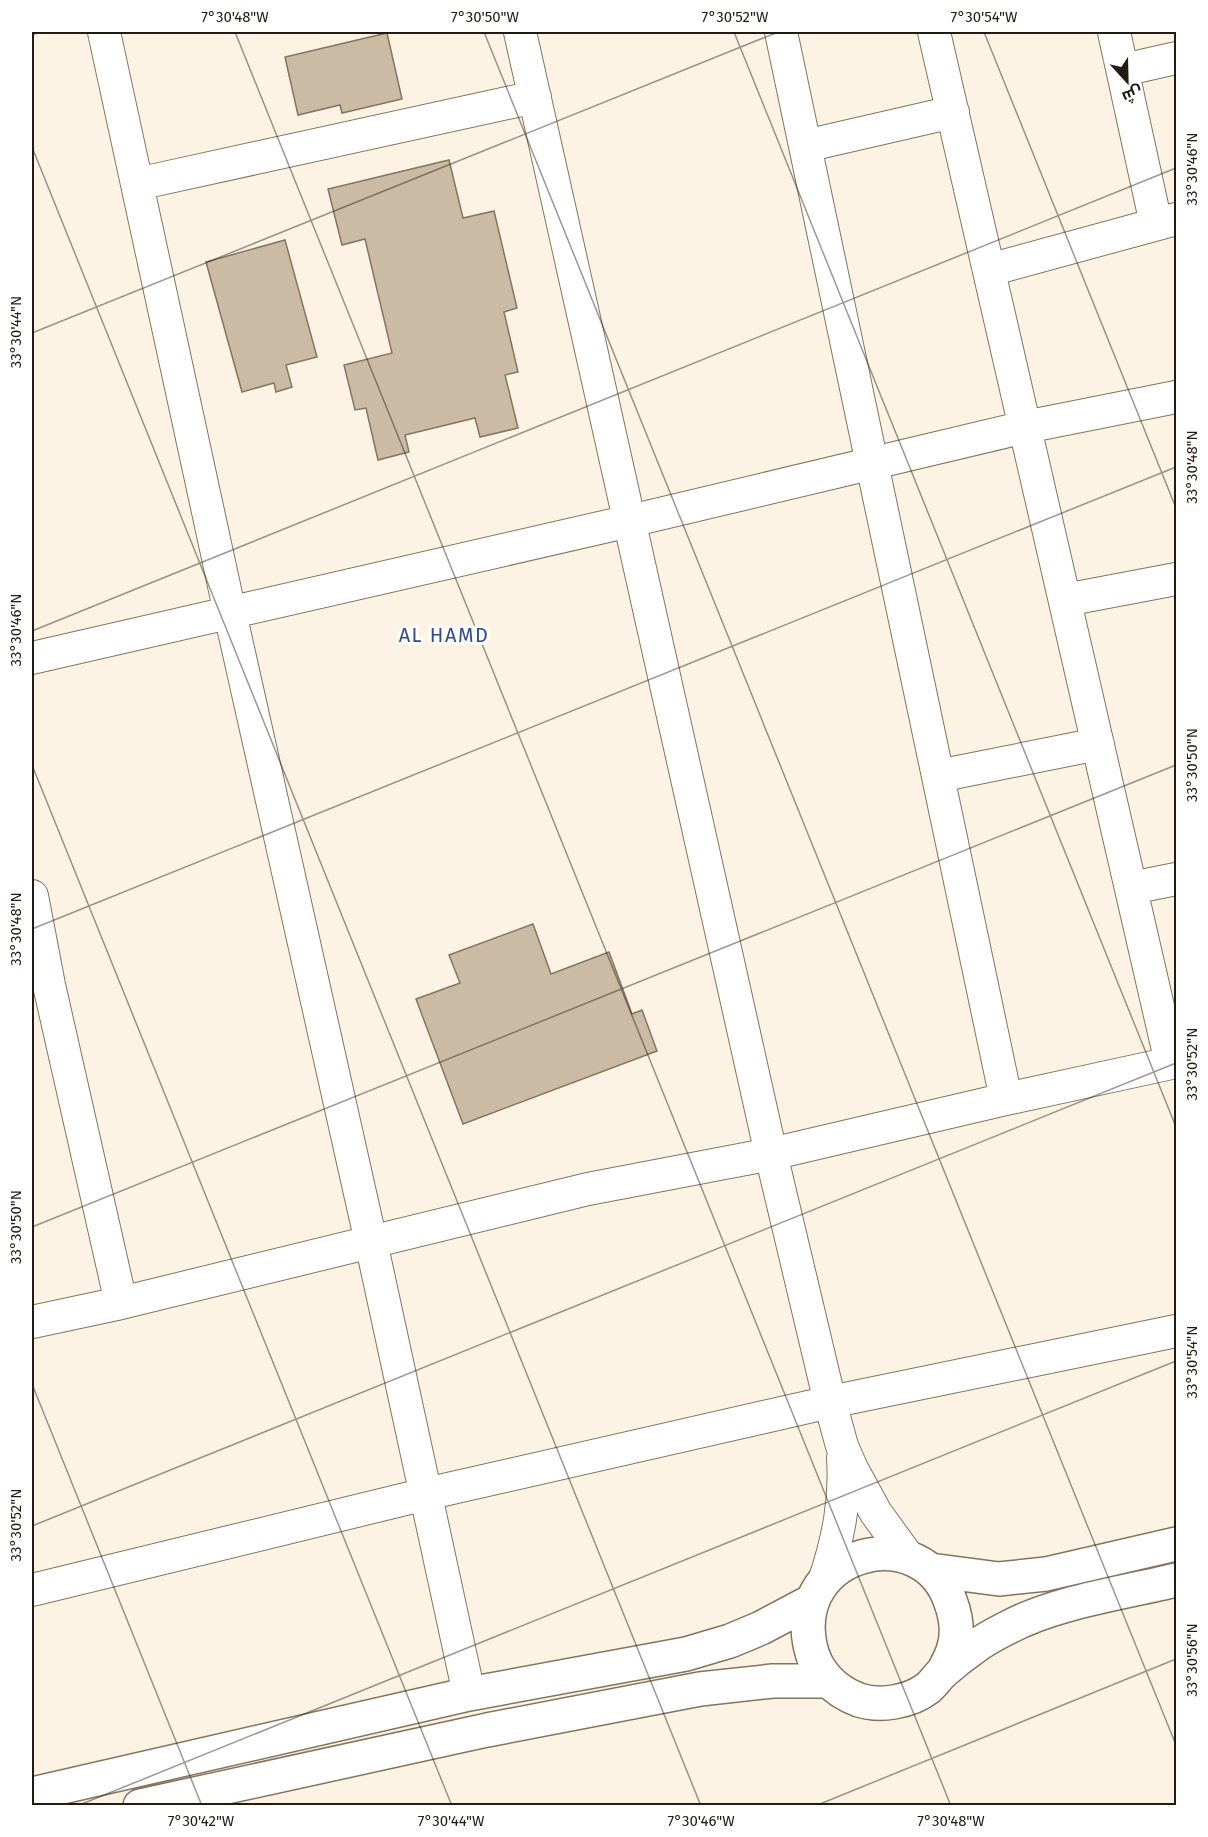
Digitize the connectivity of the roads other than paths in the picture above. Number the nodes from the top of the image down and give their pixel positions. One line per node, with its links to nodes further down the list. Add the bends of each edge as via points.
1 (104, 32): 11 (street)
2 (520, 32): 8 (street)
3 (781, 32): 10 (street)
4 (934, 32): 9 (street)
5 (1114, 32): 7 (street)
6 (1176, 58): 7 (street)
7 (1124, 70): 12 (street)
8 (535, 97): 11 (street); 17 (street)
9 (953, 112): 10 (street); 13 (street)
10 (806, 146): 16 (street)
11 (137, 184): 20 (street)
12 (1166, 221): 13 (street)
13 (989, 270): 15 (street)
14 (1176, 397): 15 (street)
15 (1025, 427): 16 (street); 19 (street)
16 (872, 462): 17 (street); 23 (street)
17 (630, 521): 20 (street); 30 (street)
18 (1176, 579): 19 (street)
19 (1065, 600): 22 (street)
20 (230, 613): 21 (street); 31 (street)
21 (32, 658)
22 (1098, 744): 23 (street); 25 (street)
23 (938, 776): 29 (street)
24 (1176, 879): 25 (street)
25 (1131, 888): 28 (street)
26 (32, 896): 27 (street)
27 (40, 986): 32 (street)
28 (1174, 1062): 29 (street)
29 (1006, 1098): 30 (street)
30 (771, 1154): 31 (street, via 588,1189); 35 (street)
31 (371, 1242): 32 (street); 37 (street)
32 (121, 1303): 33 (street)
33 (32, 1322)
34 (1176, 1331): 35 (street)
35 (831, 1402): 36 (street); 37 (street)
36 (842, 1446): 39 (street, via 876,1513); 42 (street, via 842,1507 834,1552)
37 (426, 1494): 41 (street); 45 (street)
38 (1176, 1544): 39 (main road, via 1046,1574 999,1579)
39 (919, 1564): 42 (main road, via 885,1554 863,1556 842,1564); 43 (main road, via 948,1592 956,1618 955,1646)
40 (1176, 1580): 43 (main road, via 1044,1612 999,1632)
41 (32, 1590)
42 (818, 1590): 44 (main road, via 806,1629 812,1657); 45 (main road, via 761,1628 730,1641 686,1654)
43 (943, 1672): 44 (main road, via 927,1689 906,1699 884,1703 861,1700)
44 (827, 1681): 47 (main road, via 773,1681 700,1689 487,1730)
45 (469, 1694): 46 (main road)
46 (32, 1794)
47 (140, 1806)

